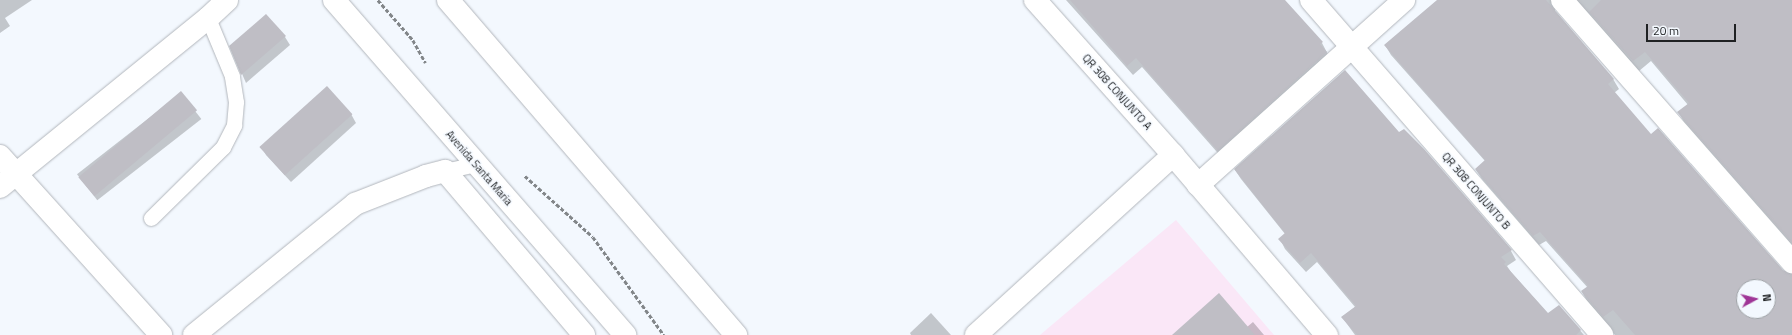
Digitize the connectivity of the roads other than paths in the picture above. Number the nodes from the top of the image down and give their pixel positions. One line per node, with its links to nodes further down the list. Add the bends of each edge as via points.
1 (227, 0): 8 (street)
2 (334, 0): 12 (street, Avenida Santa Maria)
3 (448, 0): 23 (street)
4 (1035, 0): 10 (street, QR 308 CONJUNTO A)
5 (1311, 0): 9 (street, QR 308 CONJUNTO B)
6 (1404, 0): 9 (street)
7 (1562, 0): 18 (street)
8 (208, 18): 14 (street); 17 (lane, via 232,76 236,102 234,125 223,147)
9 (1350, 47): 15 (street); 26 (street, QR 308 CONJUNTO B)
10 (1172, 155): 15 (street, QR 308 CONJUNTO A); 24 (street)
11 (0, 156): 14 (street)
12 (476, 164): 13 (lane); 22 (street, Avenida Santa Maria)
13 (445, 171): 20 (street, via 355,204); 21 (street)
14 (17, 174): 16 (street); 19 (street)
15 (1198, 185): 25 (street)
16 (0, 187)
17 (151, 218)
18 (1792, 262)
19 (161, 335)
20 (194, 335)
21 (584, 335)
22 (624, 335)
23 (736, 335)
24 (976, 335)
25 (1327, 335)
26 (1602, 335)

